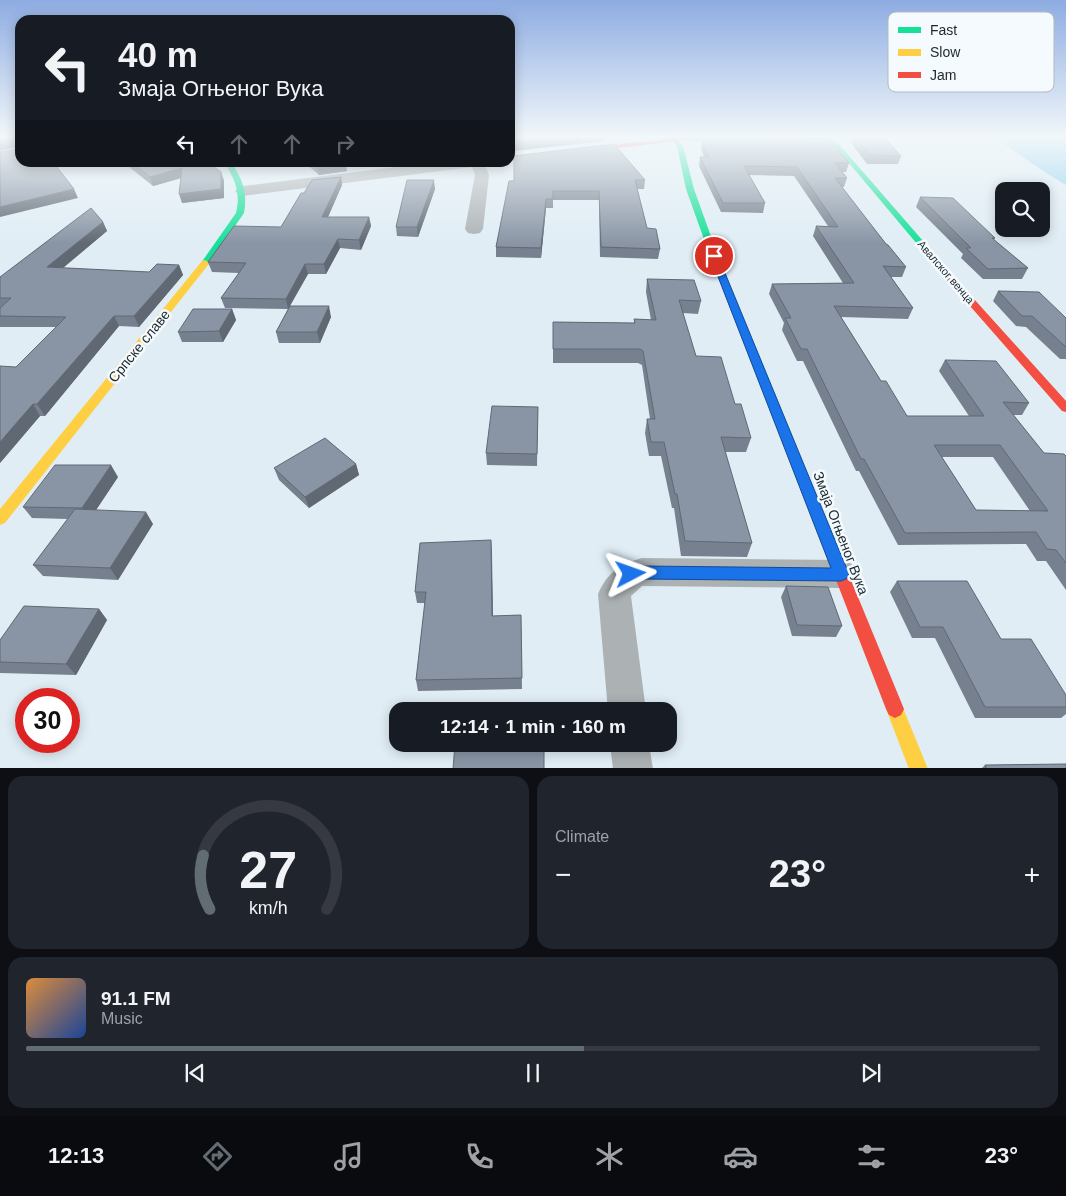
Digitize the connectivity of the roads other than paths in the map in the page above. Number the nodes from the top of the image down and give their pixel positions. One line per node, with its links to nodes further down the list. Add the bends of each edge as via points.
1 (234, 173): 6 (street)
2 (389, 173): 6 (street)
3 (481, 173): 7 (street)
4 (686, 173): 10 (street, Змаја Огњеног Вука, via 714,256)
5 (860, 173): 8 (street, Авалског венца)
6 (243, 191): 9 (street, Српске славе, via 243,205 192,280)
7 (474, 229)
8 (1066, 408)
9 (0, 519)
10 (841, 574): 11 (street, via 631,574 614,594); 14 (street, Змаја Огњеног Вука)
11 (626, 702)
12 (631, 752): 13 (street)
13 (633, 768)
14 (919, 768)

